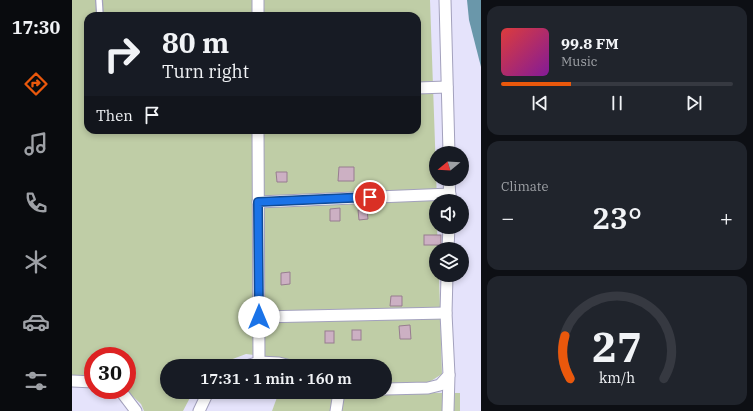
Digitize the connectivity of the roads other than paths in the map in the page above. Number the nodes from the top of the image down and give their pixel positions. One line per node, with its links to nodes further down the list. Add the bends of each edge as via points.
1 (99, 0): 4 (lane)
2 (258, 0): 5 (street)
3 (445, 0): 6 (street)
4 (100, 12)
5 (258, 12)
6 (447, 87): 7 (street); 9 (street)
7 (421, 88)
8 (258, 134): 11 (street)
9 (449, 146)
10 (429, 198): 11 (street)
11 (258, 202): 14 (street)
12 (447, 282): 13 (street)
13 (446, 313): 14 (street); 16 (street)
14 (259, 317): 15 (street)
15 (259, 359)
16 (449, 375): 19 (street, via 440,385 428,388); 26 (street)
17 (72, 381): 18 (street)
18 (84, 382)
19 (392, 389)
20 (127, 399): 23 (street)
21 (205, 399): 24 (street)
22 (339, 399): 25 (street)
23 (136, 411)
24 (199, 411)
25 (336, 411)
26 (448, 411)

